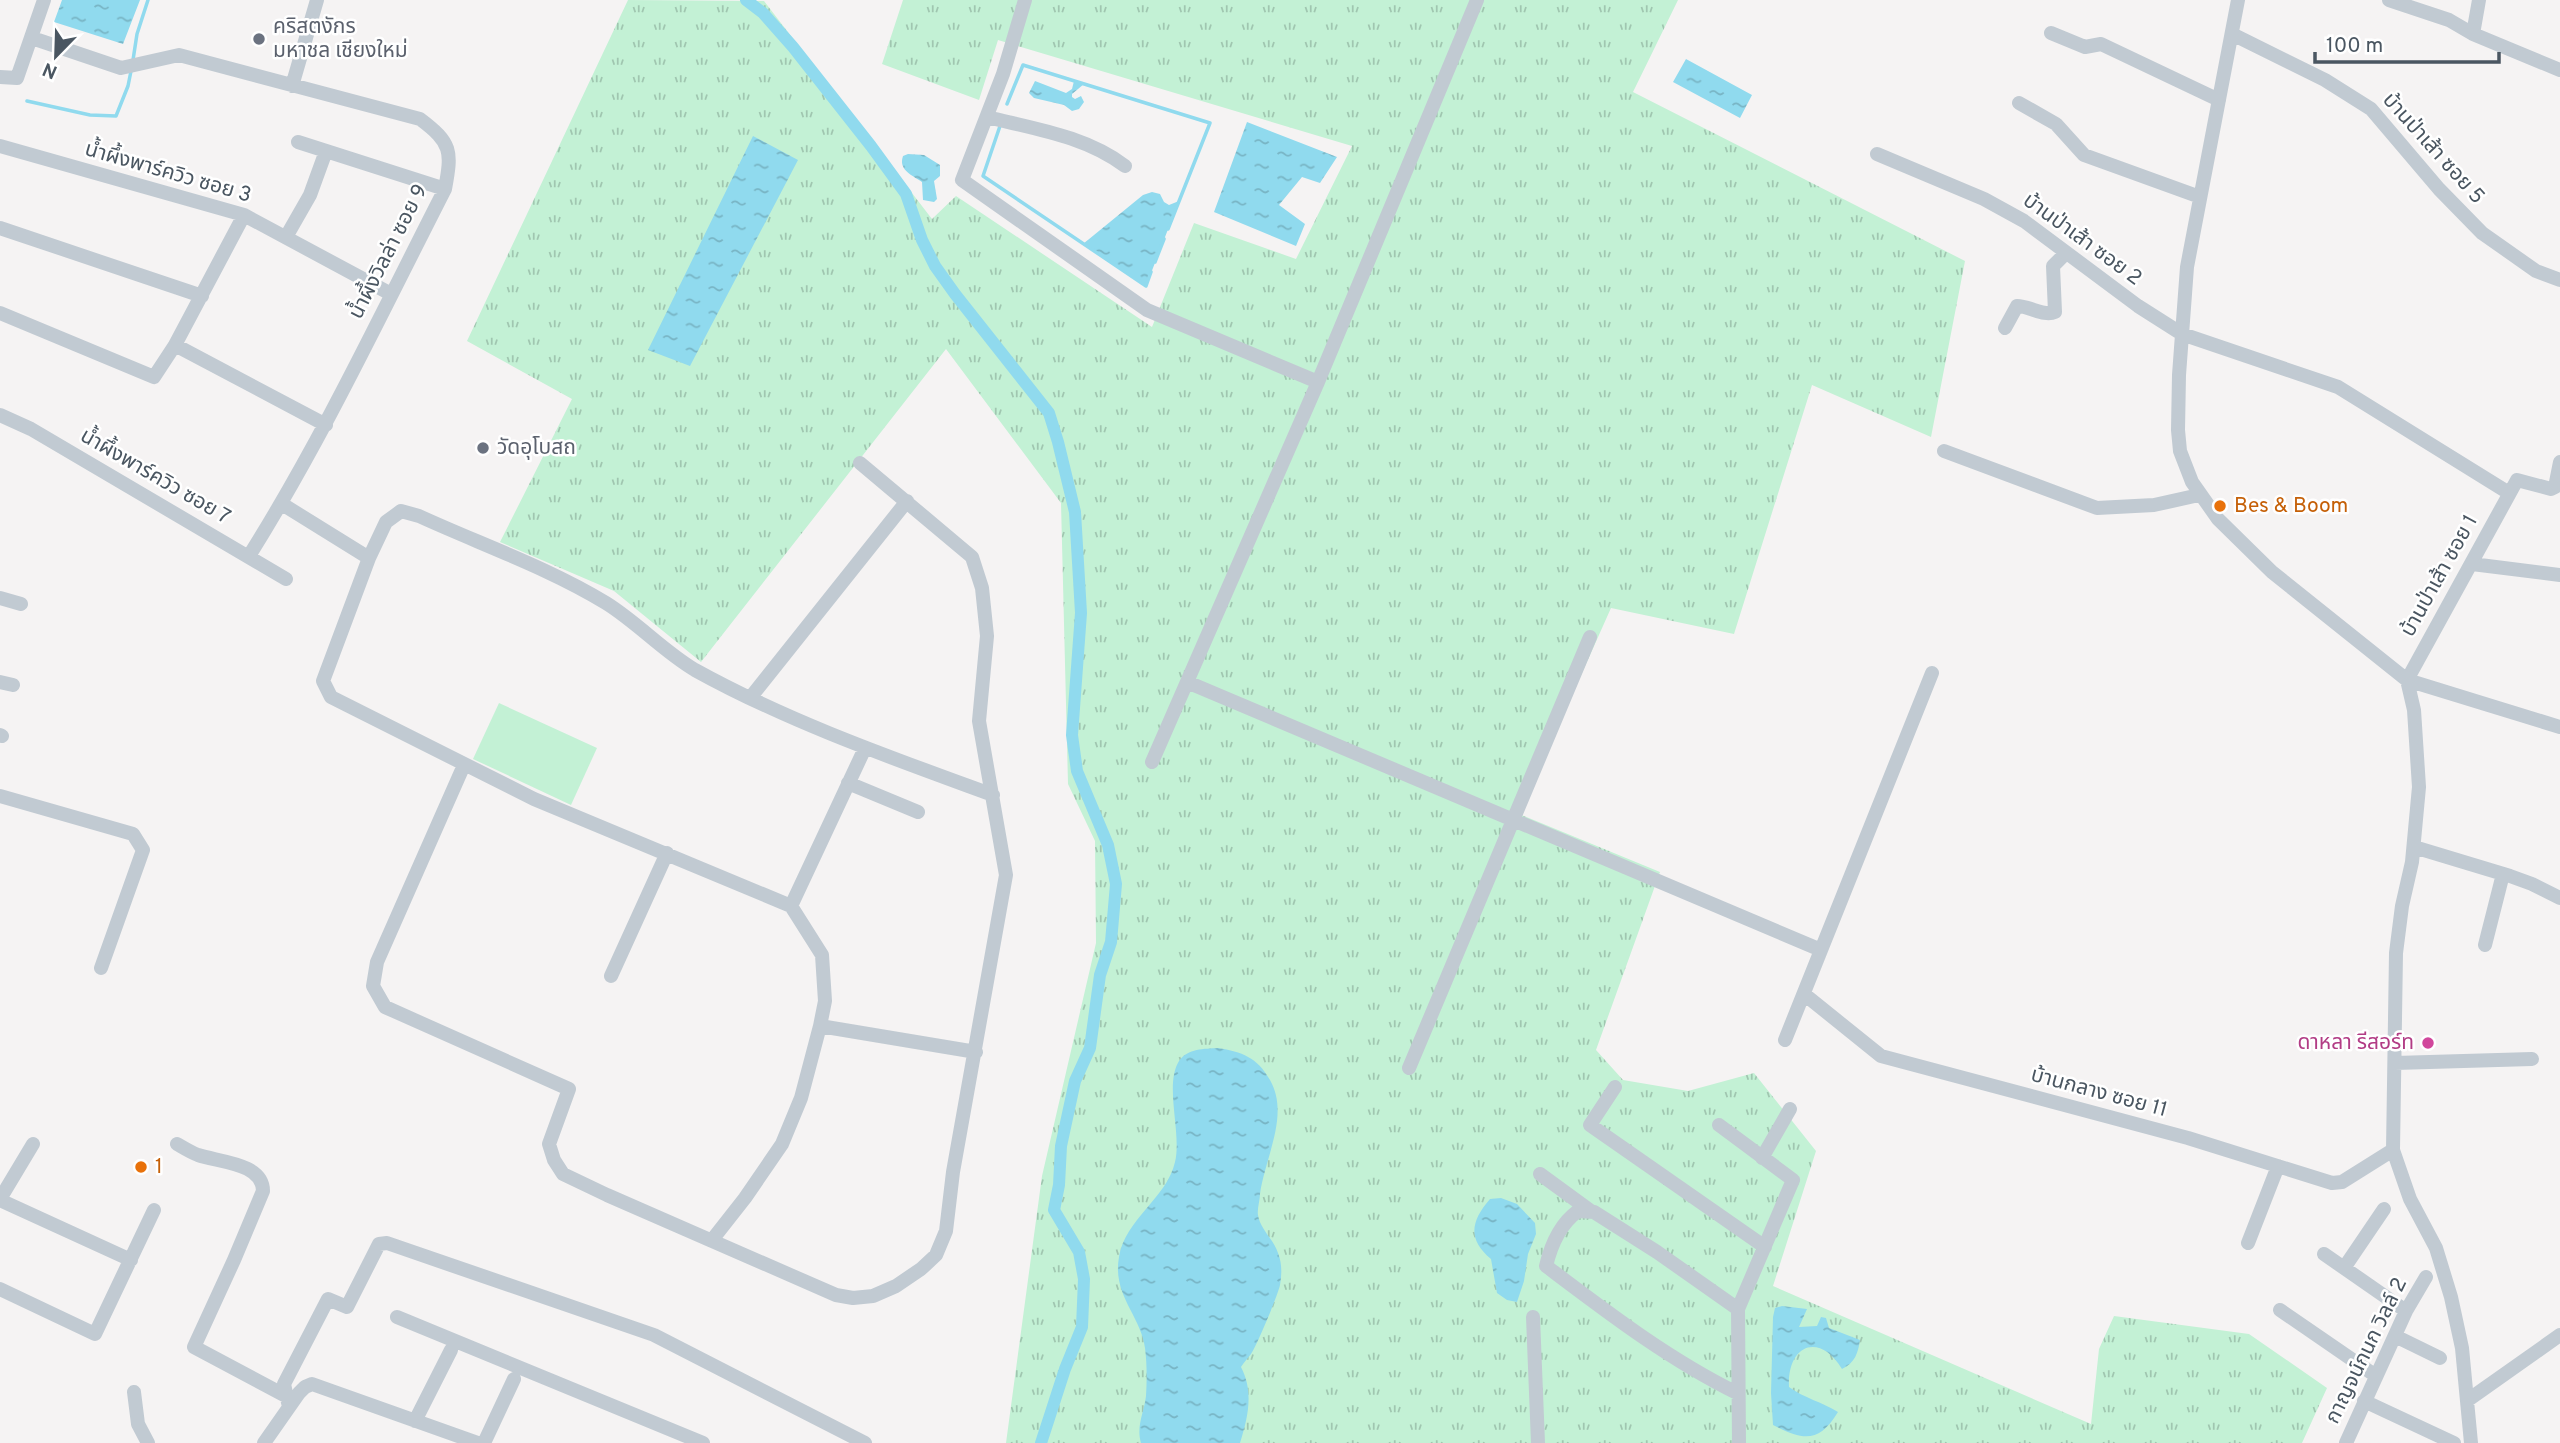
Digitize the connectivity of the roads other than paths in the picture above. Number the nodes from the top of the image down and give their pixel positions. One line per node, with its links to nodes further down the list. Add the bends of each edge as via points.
1 (44, 0): 11 (street)
2 (317, 0): 14 (street)
3 (1025, 0): 17 (street)
4 (1477, 0): 36 (street)
5 (2238, 0): 9 (street)
6 (2389, 0): 10 (street, via 2448,20)
7 (2479, 0): 10 (street)
8 (2051, 33): 15 (street, via 2085,47 2101,44)
9 (2232, 34): 15 (street); 29 (street, บ้านป่าเส้า ซอย 5, via 2325,80 2371,109 2482,233 2536,271)
10 (2473, 34): 12 (street)
11 (32, 38): 13 (street, via 17,78); 14 (street, น้ำผึ้งวิลล่า ซอย 9, via 121,68 179,55)
12 (2560, 70)
13 (0, 77)
14 (292, 86): 23 (street, น้ำผึ้งวิลล่า ซอย 9, via 421,119 442,136 450,160)
15 (2220, 100): 24 (street)
16 (2019, 103): 24 (street, via 2056,124 2084,155)
17 (987, 117): 22 (street, via 1081,141); 36 (street, via 962,180 1147,310)
18 (298, 142): 20 (street)
19 (0, 146): 25 (street, น้ำผึ้งพาร์ควิว ซอย 3)
20 (327, 151): 23 (street); 27 (street, via 310,195)
21 (1877, 154): 28 (street, บ้านป่าเส้า ซอย 2, via 1984,199 2024,221)
22 (1125, 166)
23 (445, 189): 30 (street, น้ำผึ้งวิลล่า ซอย 9)
24 (2200, 197): 34 (street, via 2187,267)
25 (244, 215): 27 (street, น้ำผึ้งพาร์ควิว ซอย 3); 31 (street)
26 (0, 228): 31 (street)
27 (286, 237): 30 (street, น้ำผึ้งพาร์ควิว ซอย 3)
28 (2066, 253): 33 (street, via 2053,267 2055,312 2017,306); 34 (street, บ้านป่าเส้า ซอย 2)
29 (2560, 280)
30 (391, 294): 38 (street, น้ำผึ้งวิลล่า ซอย 9)
31 (202, 296): 35 (street)
32 (0, 313): 35 (street, via 154,377)
33 (2005, 328)
34 (2182, 334): 42 (street, บ้านป่าเส้า ซอย 2, via 2338,387); 43 (street, via 2180,451)
35 (175, 345): 38 (street)
36 (1318, 382): 56 (street)
37 (0, 415): 46 (street, น้ำผึ้งพาร์ควิว ซอย 7)
38 (326, 425): 45 (street, น้ำผึ้งวิลล่า ซอย 9)
39 (1944, 451): 43 (street, via 2097,508 2154,505)
40 (2560, 462): 42 (street, via 2555,487 2518,480)
41 (860, 464): 44 (street)
42 (2509, 493): 48 (street, บ้านป่าเส้า ซอย 1)
43 (2199, 495): 55 (street, via 2272,572)
44 (907, 501): 57 (street); 63 (street, via 972,557 979,578 987,636 979,722)
45 (282, 504): 46 (street, น้ำผึ้งวิลล่า ซอย 9); 47 (street)
46 (249, 556): 50 (street, น้ำผึ้งพาร์ควิว ซอย 7)
47 (369, 558): 57 (street, via 386,522 401,511 419,516 570,583 656,639 669,653); 61 (street, via 323,681 331,697)
48 (2472, 564): 49 (street); 55 (street, บ้านป่าเส้า ซอย 1)
49 (2560, 575)
50 (286, 579)
51 (0, 598): 52 (street)
52 (21, 604)
53 (1590, 637): 66 (street)
54 (1932, 673): 73 (street)
55 (2407, 680): 58 (street); 67 (street, via 2414,710 2419,787)
56 (1186, 682): 60 (street); 66 (street)
57 (750, 698): 59 (street)
58 (2560, 727)
59 (865, 748): 62 (street); 63 (street)
60 (1152, 762)
61 (464, 765): 68 (street); 96 (street, via 377,962 373,986 385,1007 569,1089 549,1144 563,1174)
62 (848, 783): 65 (street); 71 (street)
63 (993, 795): 79 (street, via 1006,875)
64 (0, 796): 74 (street, via 133,834 143,849)
65 (918, 812)
66 (1513, 820): 73 (street); 82 (street)
67 (2414, 847): 69 (street); 81 (street, via 2396,953)
68 (667, 853): 71 (street); 75 (street)
69 (2503, 874): 70 (street); 72 (street)
70 (2560, 898)
71 (791, 906): 77 (street, via 822,956 825,1001)
72 (2485, 945)
73 (1821, 950): 76 (street)
74 (101, 968)
75 (611, 976)
76 (1804, 994): 78 (street); 90 (street, บ้านกลาง ซอย 11, via 1881,1056)
77 (820, 1026): 79 (street); 96 (street, via 801,1098 782,1144)
78 (1785, 1040)
79 (976, 1052): 96 (street, via 946,1231 936,1255 921,1269 873,1296 853,1298 836,1295)
80 (2532, 1059): 81 (street)
81 (2395, 1063): 88 (street)
82 (1409, 1068)
83 (1615, 1087): 98 (street, via 1590,1125)
84 (1790, 1109): 89 (street)
85 (1719, 1125): 89 (street)
86 (33, 1144): 92 (street)
87 (177, 1144): 121 (street, via 194,1154 246,1168 263,1182 194,1347)
88 (2393, 1150): 90 (street, บ้านกลาง ซอย 11, via 2342,1182); 119 (street, via 2410,1199 2436,1248 2451,1297)
89 (1762, 1158): 98 (street, via 1793,1180)
90 (2278, 1166): 97 (street)
91 (1540, 1174): 95 (street)
92 (0, 1200): 100 (street)
93 (2384, 1209): 101 (street)
94 (154, 1210): 100 (street)
95 (1594, 1212): 104 (street); 118 (street, via 1578,1211 1566,1220 1546,1266 1696,1373)
96 (712, 1240)
97 (2248, 1243)
98 (1765, 1247): 104 (street)
99 (2324, 1254): 101 (street)
100 (131, 1261): 103 (street, via 95,1334)
101 (2344, 1268): 106 (street)
102 (2426, 1277): 106 (street, กาญจน์กนก วิลล์ 2)
103 (0, 1289)
104 (1738, 1308): 118 (street)
105 (2280, 1310): 114 (street)
106 (2406, 1311): 110 (street, กาญจน์กนก วิลล์ 2)
107 (397, 1317): 123 (street)
108 (1533, 1317): 129 (street)
109 (2560, 1335): 119 (street)
110 (2395, 1336): 112 (street); 114 (street, กาญจน์กนก วิลล์ 2)
111 (451, 1350): 122 (street)
112 (2440, 1358)
113 (288, 1375): 116 (street); 121 (street, via 284,1384); 128 (street, via 328,1299 347,1307 379,1244 387,1242 654,1335)
114 (2376, 1376): 120 (street, กาญจน์กนก วิลล์ 2)
115 (514, 1379): 127 (street)
116 (307, 1385): 121 (street); 122 (street, via 317,1384)
117 (134, 1392): 124 (street, via 138,1424)
118 (1737, 1392): 130 (street)
119 (2468, 1400): 133 (street)
120 (2364, 1401): 131 (street, กาญจน์กนก วิลล์ 2); 132 (street)
121 (288, 1402): 125 (street)
122 (415, 1421): 126 (street)
123 (693, 1441)
124 (148, 1443)
125 (264, 1443)
126 (478, 1443)
127 (484, 1443)
128 (865, 1443)
129 (1538, 1443)
130 (1739, 1443)
131 (2346, 1443)
132 (2454, 1443)
133 (2471, 1443)

